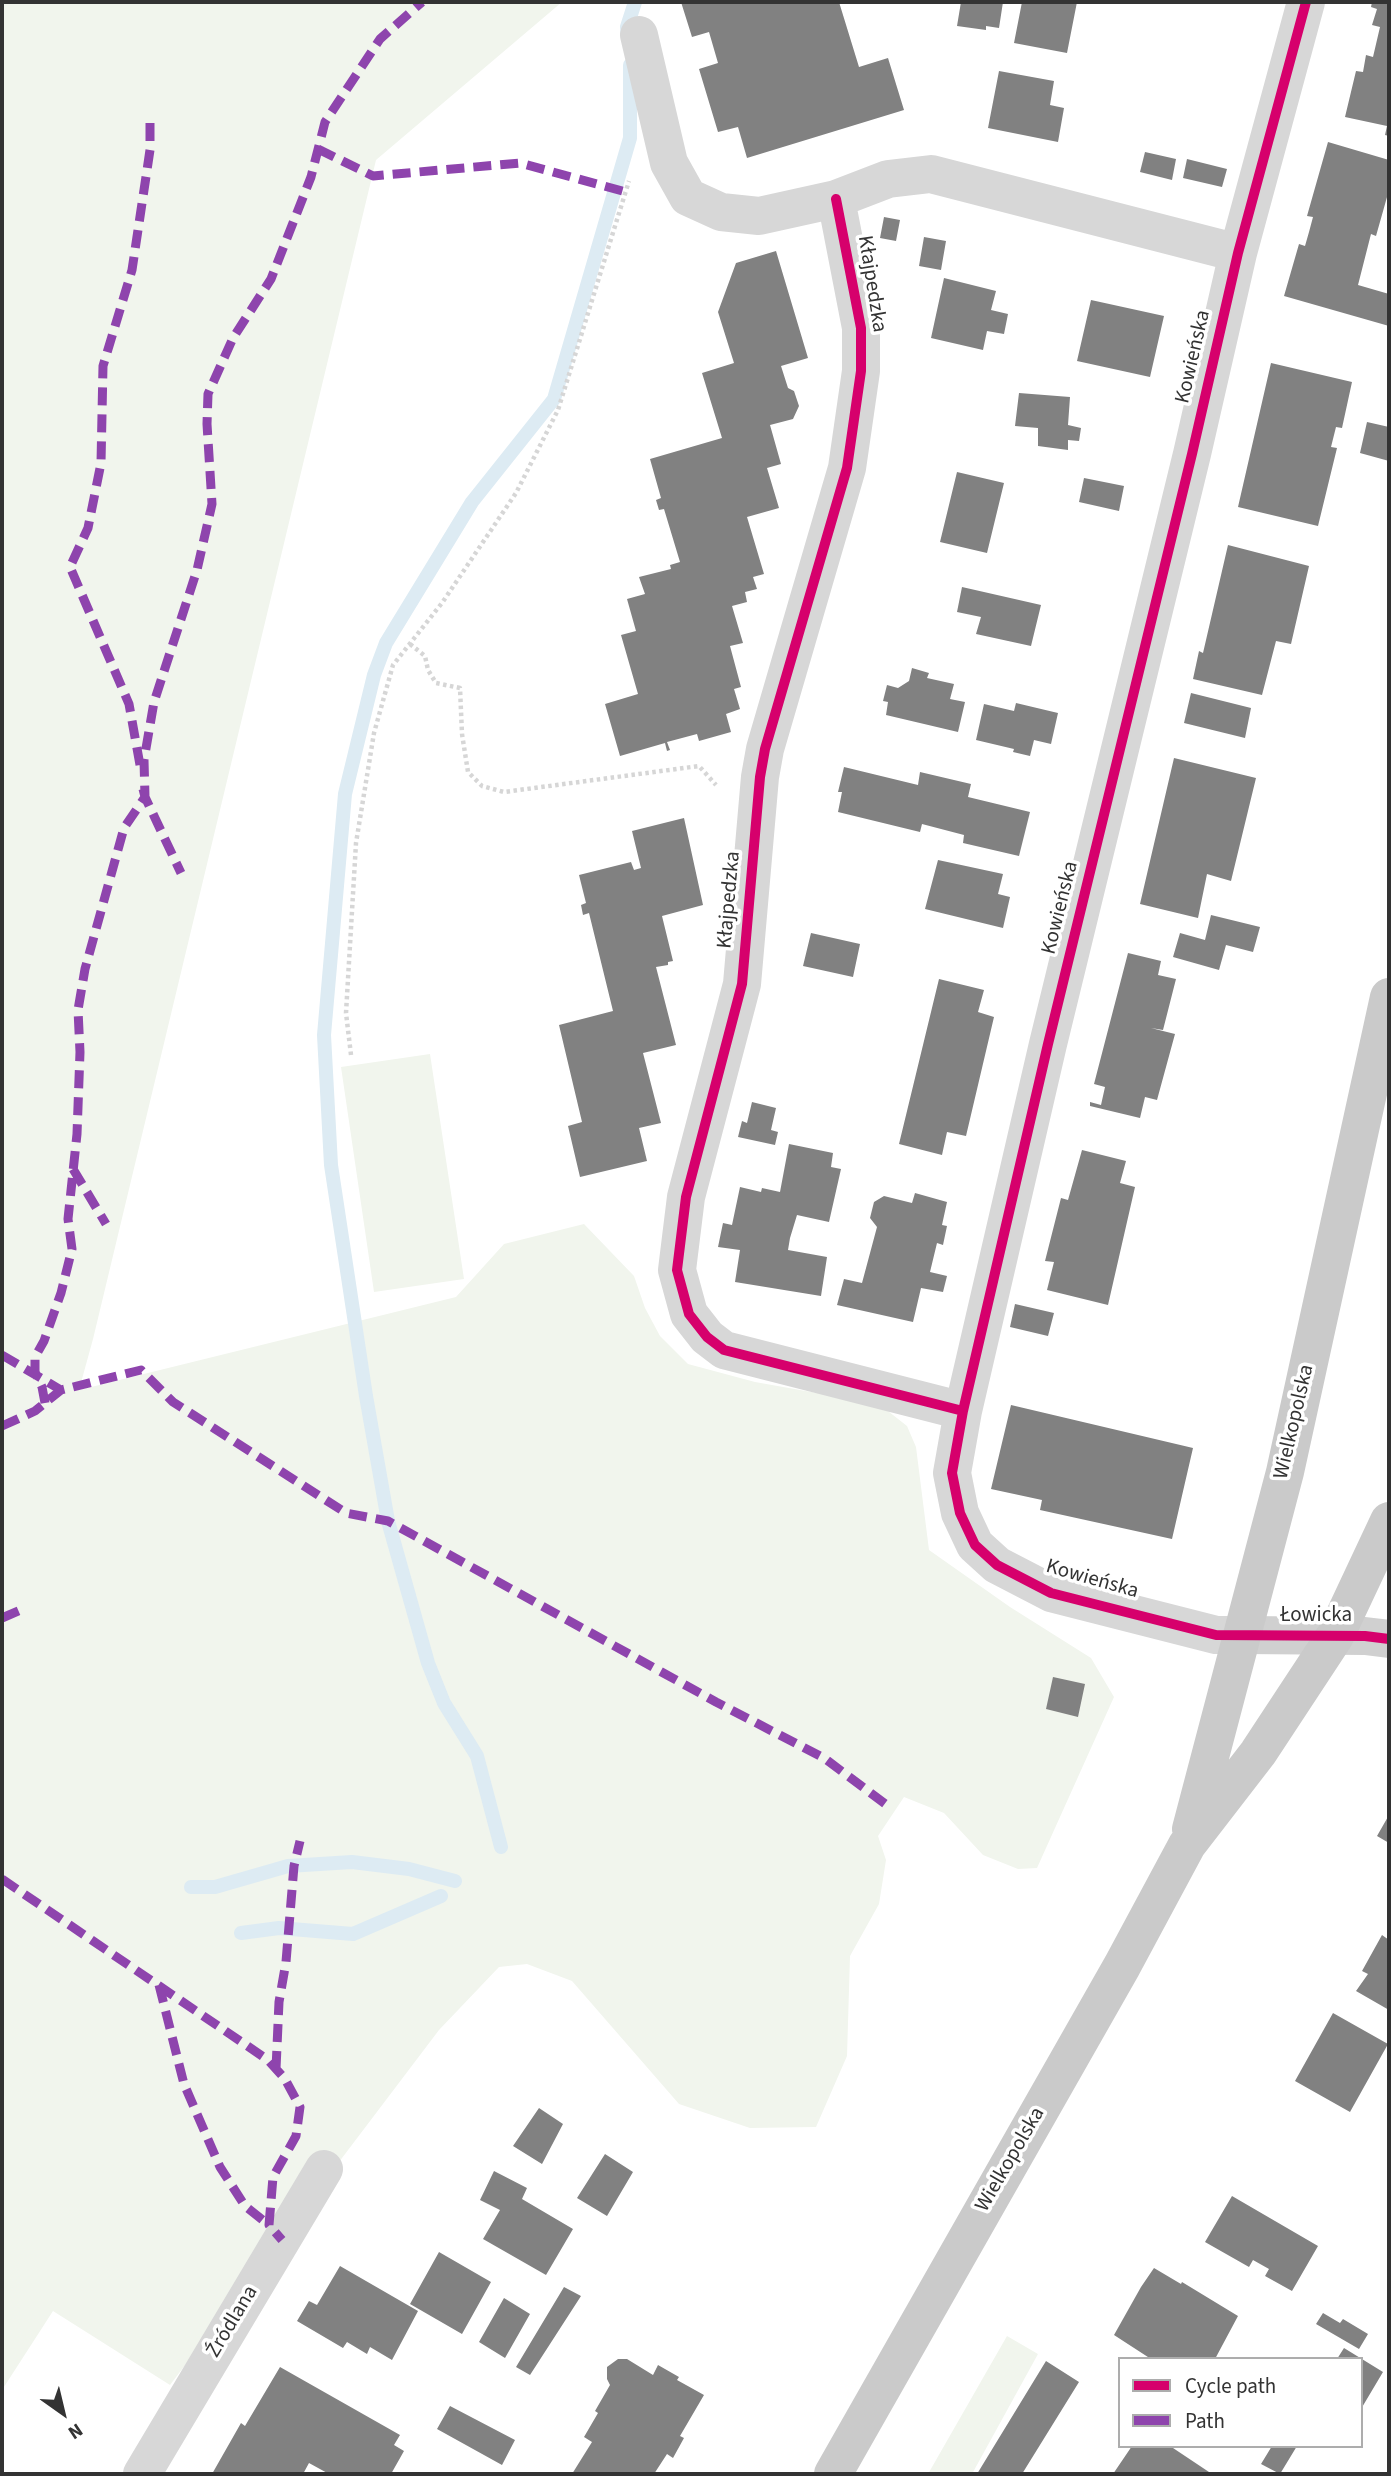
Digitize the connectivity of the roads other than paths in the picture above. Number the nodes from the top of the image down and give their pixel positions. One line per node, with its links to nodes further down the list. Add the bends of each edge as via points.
1 (1306, 2): 4 (street, Kowieńska)
2 (639, 35): 3 (street, via 669,163 688,197 721,212 759,216)
3 (836, 199): 4 (street, via 888,179 931,174); 6 (street, Kłajpedzka, via 861,328 861,371 847,468 765,749 742,984 686,1197 677,1270 689,1314 724,1350)
4 (1238, 253): 6 (street, Kowieńska)
5 (1389, 997): 8 (main road, Wielkopolska, via 1285,1472)
6 (963, 1411): 8 (street, Kowieńska, via 953,1473 960,1513 975,1545 997,1565 1051,1593 1216,1635)
7 (1389, 1521): 9 (main road, Wielkopolska)
8 (1243, 1635): 9 (street, Łowicka); 11 (main road, Wielkopolska)
9 (1335, 1636): 10 (street, Łowicka); 11 (main road, Wielkopolska, via 1258,1753)
10 (1389, 1639)
11 (1187, 1845): 14 (main road, Wielkopolska)
12 (324, 2169): 13 (street, Źródlana)
13 (142, 2474)
14 (833, 2474)

